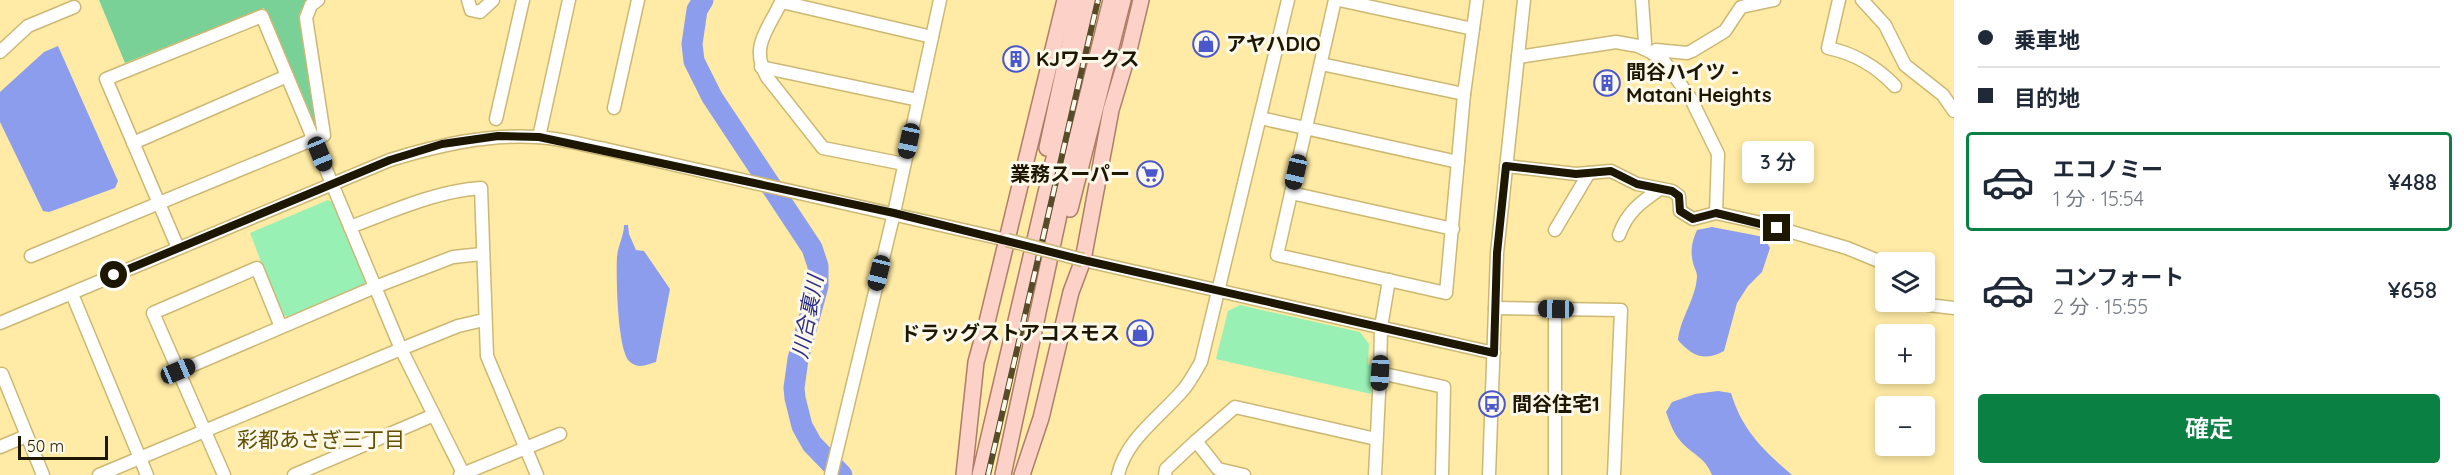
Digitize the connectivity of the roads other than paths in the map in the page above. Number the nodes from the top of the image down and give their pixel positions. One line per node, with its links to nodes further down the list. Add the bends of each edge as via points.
1 (318, 0): 41 (street, via 311,5 306,18 324,135)
2 (468, 0): 3 (street, via 471,10 480,12)
3 (493, 0)
4 (523, 0): 38 (street)
5 (569, 0): 40 (street)
6 (638, 0): 35 (street)
7 (940, 0): 25 (street)
8 (1065, 0): 57 (main road)
9 (1079, 0): 72 (main road)
10 (1091, 0): 72 (main road)
11 (1111, 0): 75 (main road, via 1065,187)
12 (1123, 0): 75 (main road, via 1049,290)
13 (1141, 0): 62 (main road, via 1110,110)
14 (1288, 0): 37 (street)
15 (1337, 0): 24 (street); 29 (street)
16 (1477, 0): 24 (street)
17 (1524, 0): 28 (street)
18 (1642, 0): 26 (street)
19 (1774, 0): 26 (street, via 1741,7 1725,31 1692,51)
20 (1834, 0): 32 (street, via 1828,48 1845,52 1880,71)
21 (1862, 0): 36 (street, via 1885,25 1905,65 1942,94)
22 (782, 1): 25 (street); 30 (street, via 758,48)
23 (74, 7): 27 (street, via 28,26)
24 (1473, 30): 33 (street)
25 (932, 37): 34 (street)
26 (1648, 51): 28 (street, via 1616,42); 52 (street, via 1661,57 1691,99 1718,154)
27 (0, 52)
28 (1518, 57): 45 (street)
29 (1321, 64): 33 (street); 39 (street)
30 (761, 67): 34 (street); 44 (street, via 824,148)
31 (287, 76): 41 (street); 42 (street); 42 (street, via 262,16 106,79)
32 (1895, 86)
33 (1464, 94): 43 (street)
34 (918, 100): 44 (street)
35 (614, 108)
36 (1954, 111)
37 (1260, 118): 39 (street); 65 (street)
38 (496, 119)
39 (1306, 129): 43 (street); 49 (street)
40 (539, 137): 47 (street, via 498,136 442,144 390,160); 51 (street)
41 (313, 138): 47 (street); 50 (street)
42 (133, 143): 50 (street)
43 (1458, 162): 54 (street)
44 (904, 164): 51 (street)
45 (1506, 166): 46 (street); 68 (street)
46 (1589, 173): 48 (street, via 1611,171 1637,184); 55 (street)
47 (333, 185): 53 (street); 58 (street)
48 (1660, 189): 52 (street, via 1679,196 1680,211 1693,219); 56 (street, via 1636,204)
49 (1291, 193): 54 (street); 63 (street, via 1277,255)
50 (158, 202): 58 (street); 60 (street)
51 (894, 213): 57 (street); 98 (street)
52 (1716, 213): 61 (street, via 1847,248)
53 (350, 227): 59 (street, via 457,190 481,188); 64 (street)
54 (1453, 229): 63 (street, via 1446,292)
55 (1556, 230)
56 (1619, 235)
57 (1007, 240): 62 (street, bridge); 99 (main road, via 978,353)
58 (178, 248): 66 (street)
59 (482, 254): 64 (street, via 453,257); 71 (street)
60 (31, 256)
61 (1875, 259)
62 (1083, 260): 65 (street); 102 (main road)
63 (1389, 280): 76 (street)
64 (375, 287): 74 (street); 77 (street)
65 (1220, 289): 76 (street); 103 (street, via 1201,362 1185,389 1133,442)
66 (72, 294): 73 (street); 90 (street)
67 (1935, 306): 69 (street)
68 (1495, 308): 70 (street); 78 (street)
69 (1954, 308)
70 (1556, 309): 109 (street); 110 (street, via 1621,310)
71 (484, 320): 77 (street); 89 (street, via 487,356)
72 (1015, 322): 100 (main road)
73 (0, 323)
74 (281, 327): 79 (street); 79 (street, via 257,268 153,313)
75 (1036, 327): 101 (main road)
76 (1381, 327): 78 (street); 80 (street)
77 (401, 349): 82 (street); 83 (street)
78 (1494, 353): 108 (street)
79 (178, 371): 83 (street)
80 (1380, 373): 86 (street); 107 (street, via 1444,387)
81 (0, 375): 85 (street)
82 (434, 415): 95 (street); 96 (street)
83 (204, 431): 90 (street); 94 (street)
84 (560, 434): 89 (street)
85 (26, 436): 88 (street); 91 (street)
86 (1376, 439): 87 (street, via 1235,407); 106 (street)
87 (1196, 441): 104 (street, via 1166,469); 105 (street, via 1218,469)
88 (0, 447)
89 (525, 448): 96 (street); 97 (street)
90 (140, 458): 92 (street); 93 (street)
91 (43, 475)
92 (99, 475)
93 (147, 475)
94 (224, 475)
95 (294, 475)
96 (462, 475)
97 (537, 475)
98 (831, 475)
99 (964, 475)
100 (980, 475)
101 (1003, 475)
102 (1023, 475)
103 (1118, 475)
104 (1165, 475)
105 (1244, 475)
106 (1375, 475)
107 (1442, 475)
108 (1489, 475)
109 (1555, 475)
110 (1614, 475)

